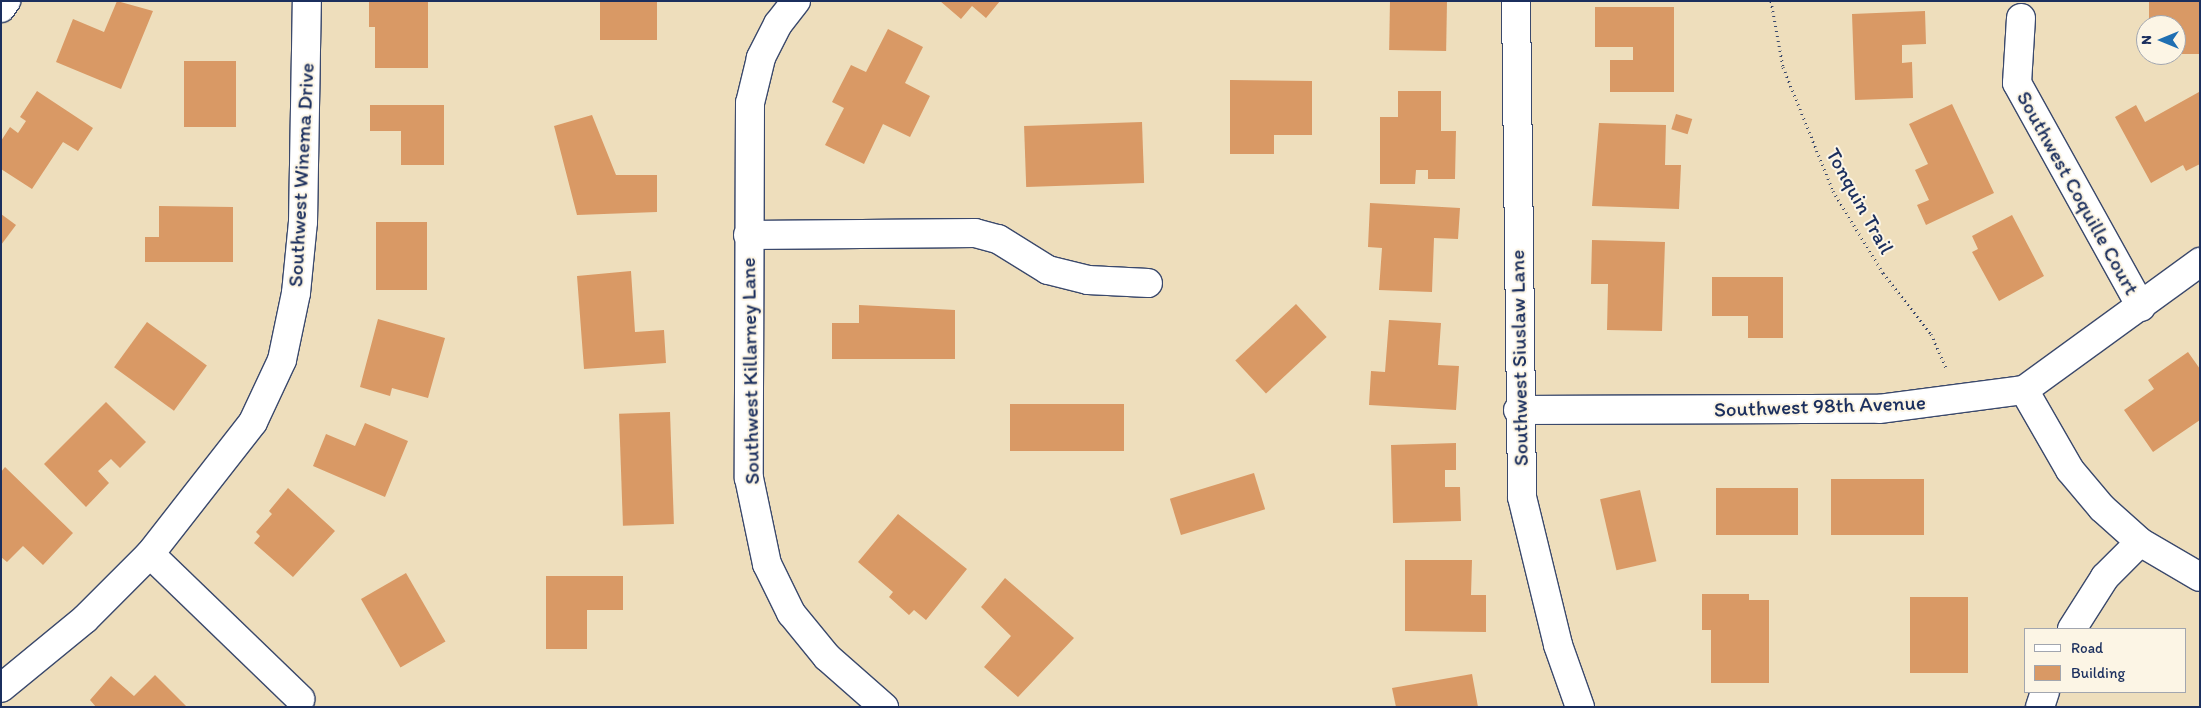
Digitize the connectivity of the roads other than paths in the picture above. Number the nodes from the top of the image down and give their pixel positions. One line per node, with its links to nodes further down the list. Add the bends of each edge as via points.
1 (6, 1): 5 (street)
2 (307, 1): 14 (street, Southwest Winema Drive, via 303,222 296,293 282,360 253,422)
3 (796, 1): 7 (street, Southwest Killarney Lane, via 778,24 761,58 750,104)
4 (1516, 1): 12 (street, Southwest Siuslaw Lane)
5 (1, 8)
6 (2021, 18): 10 (street, Southwest Coquille Court, via 2017,83)
7 (748, 235): 9 (street, via 975,233 998,239 1048,270 1088,280); 20 (street, Southwest Killarney Lane, via 749,478 766,564 791,613 828,657)
8 (2200, 262): 10 (street, Southwest 98th Avenue)
9 (1148, 283)
10 (2141, 308): 11 (street, Southwest 98th Avenue)
11 (2024, 390): 12 (street, Southwest 98th Avenue, via 1879,409); 13 (street, via 2070,470 2102,508)
12 (1518, 410): 21 (street, Southwest Siuslaw Lane, via 1522,497 1558,645)
13 (2140, 542): 15 (street); 16 (street, via 2105,577)
14 (150, 554): 17 (street, Southwest Winema Drive, via 85,619); 19 (street)
15 (2200, 577)
16 (2073, 628)
17 (1, 688)
18 (2045, 693): 22 (street)
19 (300, 699)
20 (884, 707)
21 (1580, 707)
22 (2040, 707)

